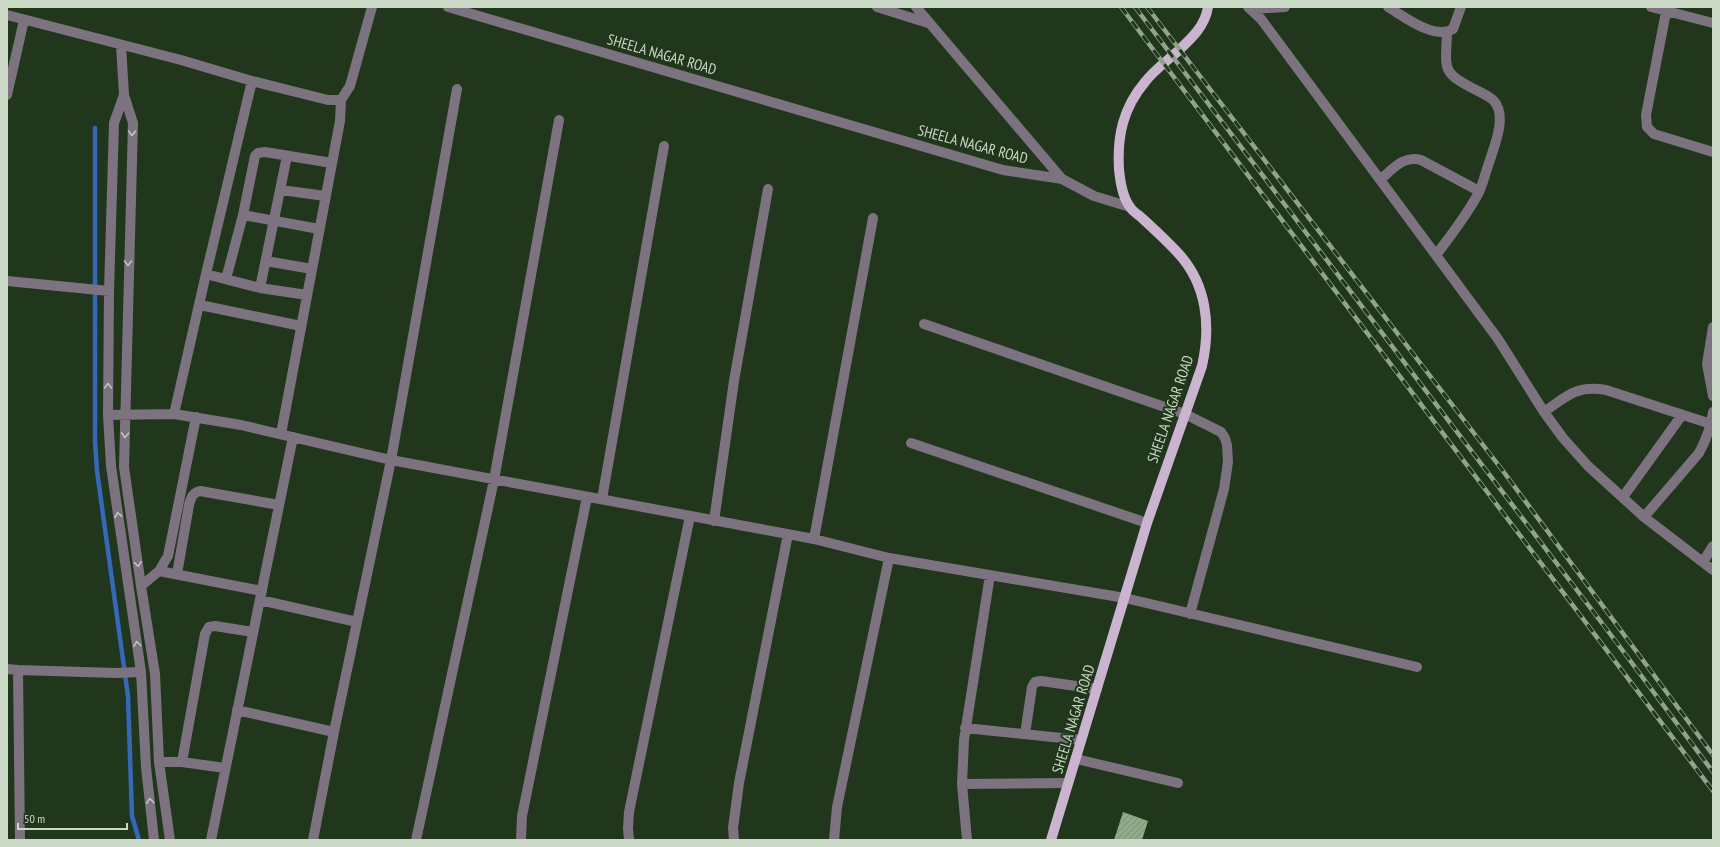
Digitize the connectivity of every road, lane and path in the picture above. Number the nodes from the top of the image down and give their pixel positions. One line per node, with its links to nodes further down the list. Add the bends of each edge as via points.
1 (372, 7): 22 (street, via 350,86)
2 (448, 7): 28 (street, SHEELA NAGAR ROAD, via 1003,170)
3 (877, 7): 14 (street)
4 (916, 7): 14 (street)
5 (1208, 7): 34 (main road, via 1206,19 1194,36 1145,81 1128,107 1120,127 1119,170)
6 (1285, 7): 10 (street)
7 (1388, 7): 16 (street, via 1429,30)
8 (1460, 7): 16 (street, via 1453,29)
9 (1651, 7): 11 (street)
10 (1250, 8): 29 (street, via 1261,19)
11 (1666, 9): 15 (street); 25 (street, via 1646,115 1647,127 1654,134)
12 (7, 15): 13 (street)
13 (24, 20): 17 (street); 20 (street)
14 (928, 23): 28 (street)
15 (1713, 23)
16 (1447, 32): 32 (street, via 1446,65 1449,73 1495,102 1499,112 1498,136)
17 (121, 45): 18 (street); 21 (street)
18 (252, 81): 22 (street, via 328,100); 42 (street)
19 (458, 89): 65 (street)
20 (7, 95)
21 (124, 95): 46 (street, via 114,123); 58 (street, one-way to 58, via 133,123)
22 (341, 100): 27 (street)
23 (558, 120): 66 (street)
24 (664, 146): 69 (street)
25 (1713, 152)
26 (287, 156): 27 (street); 31 (street); 35 (street, via 264,152 255,156)
27 (332, 163): 33 (street)
28 (1062, 179): 34 (street, SHEELA NAGAR ROAD, via 1094,196)
29 (1380, 180): 32 (street, via 1404,160 1414,158); 39 (street)
30 (768, 189): 73 (street, via 734,381)
31 (281, 190): 33 (street); 37 (street)
32 (1479, 191): 39 (street)
33 (325, 196): 38 (street)
34 (1130, 207): 56 (main road, SHEELA NAGAR ROAD, via 1179,254 1203,296 1207,313 1206,352)
35 (243, 214): 37 (street); 43 (street)
36 (873, 218): 76 (street)
37 (274, 221): 38 (street); 40 (street)
38 (319, 230): 41 (street)
39 (1436, 255): 53 (street, via 1510,355)
40 (266, 261): 41 (street); 45 (street)
41 (312, 269): 47 (street)
42 (206, 274): 43 (street); 48 (street)
43 (226, 279): 45 (street)
44 (7, 281): 46 (street)
45 (260, 288): 47 (street)
46 (99, 290): 57 (street, one-way to 46)
47 (307, 295): 50 (street)
48 (200, 305): 50 (street); 55 (street)
49 (924, 324): 56 (street)
50 (301, 326): 62 (street)
51 (1713, 327): 52 (street, via 1707,364)
52 (1713, 396)
53 (1544, 412): 59 (street, via 1580,389 1593,388); 68 (street, via 1588,466)
54 (1713, 412): 61 (street)
55 (174, 414): 58 (street); 60 (street)
56 (1185, 414): 74 (main road, SHEELA NAGAR ROAD); 87 (street, via 1221,432 1227,445 1228,462 1224,489)
57 (108, 415): 58 (street); 93 (street, one-way to 57, via 111,466)
58 (126, 415): 84 (street, one-way to 84, via 124,467)
59 (1682, 415): 61 (street); 68 (street)
60 (196, 417): 62 (street); 81 (street, via 168,556)
61 (1711, 424): 72 (street, via 1699,452)
62 (281, 434): 63 (street)
63 (293, 437): 65 (street); 70 (street)
64 (911, 443): 74 (street)
65 (392, 460): 66 (street); 88 (street)
66 (494, 480): 67 (street); 112 (street)
67 (587, 497): 69 (street); 113 (street, via 522,816)
68 (1623, 497): 72 (street)
69 (602, 499): 71 (street)
70 (279, 505): 82 (street, via 196,492 192,495 189,506); 85 (street)
71 (690, 516): 73 (street); 114 (street, via 629,812)
72 (1644, 517): 79 (street)
73 (714, 521): 75 (street)
74 (1147, 523): 86 (main road, SHEELA NAGAR ROAD)
75 (788, 534): 76 (street); 115 (street, via 739,783 733,828)
76 (814, 539): 78 (street)
77 (1713, 546): 79 (street)
78 (889, 558): 83 (street); 116 (street, via 837,807)
79 (1703, 562): 80 (street)
80 (1713, 570)
81 (159, 571): 82 (street); 84 (street)
82 (177, 574): 85 (street)
83 (990, 575): 86 (street); 96 (street)
84 (141, 586): 101 (street, via 155,674)
85 (261, 595): 88 (street); 89 (street)
86 (1125, 598): 87 (street); 94 (main road, SHEELA NAGAR ROAD)
87 (1190, 614): 90 (street)
88 (357, 622): 97 (street)
89 (253, 632): 95 (street); 102 (street, via 215,626 209,628 205,634)
90 (1416, 667)
91 (7, 669): 92 (street)
92 (18, 670): 93 (street); 107 (street)
93 (141, 672): 108 (street, one-way to 93, via 146,767)
94 (1097, 690): 98 (street, via 1035,682 1032,687); 99 (main road, SHEELA NAGAR ROAD)
95 (237, 710): 97 (street); 103 (street)
96 (965, 728): 98 (street); 106 (street)
97 (334, 732): 111 (street)
98 (1025, 734): 99 (street)
99 (1082, 740): 100 (main road, SHEELA NAGAR ROAD)
100 (1076, 759): 104 (main road, SHEELA NAGAR ROAD); 105 (street)
101 (159, 762): 102 (street); 109 (street)
102 (182, 762): 103 (street)
103 (225, 768): 110 (street)
104 (1068, 783): 106 (street); 118 (main road, SHEELA NAGAR ROAD)
105 (1178, 783)
106 (962, 784): 117 (street)
107 (20, 840)
108 (154, 840)
109 (170, 840)
110 (211, 840)
111 (313, 840)
112 (416, 840)
113 (521, 840)
114 (628, 840)
115 (734, 840)
116 (834, 840)
117 (967, 840)
118 (1051, 840)

